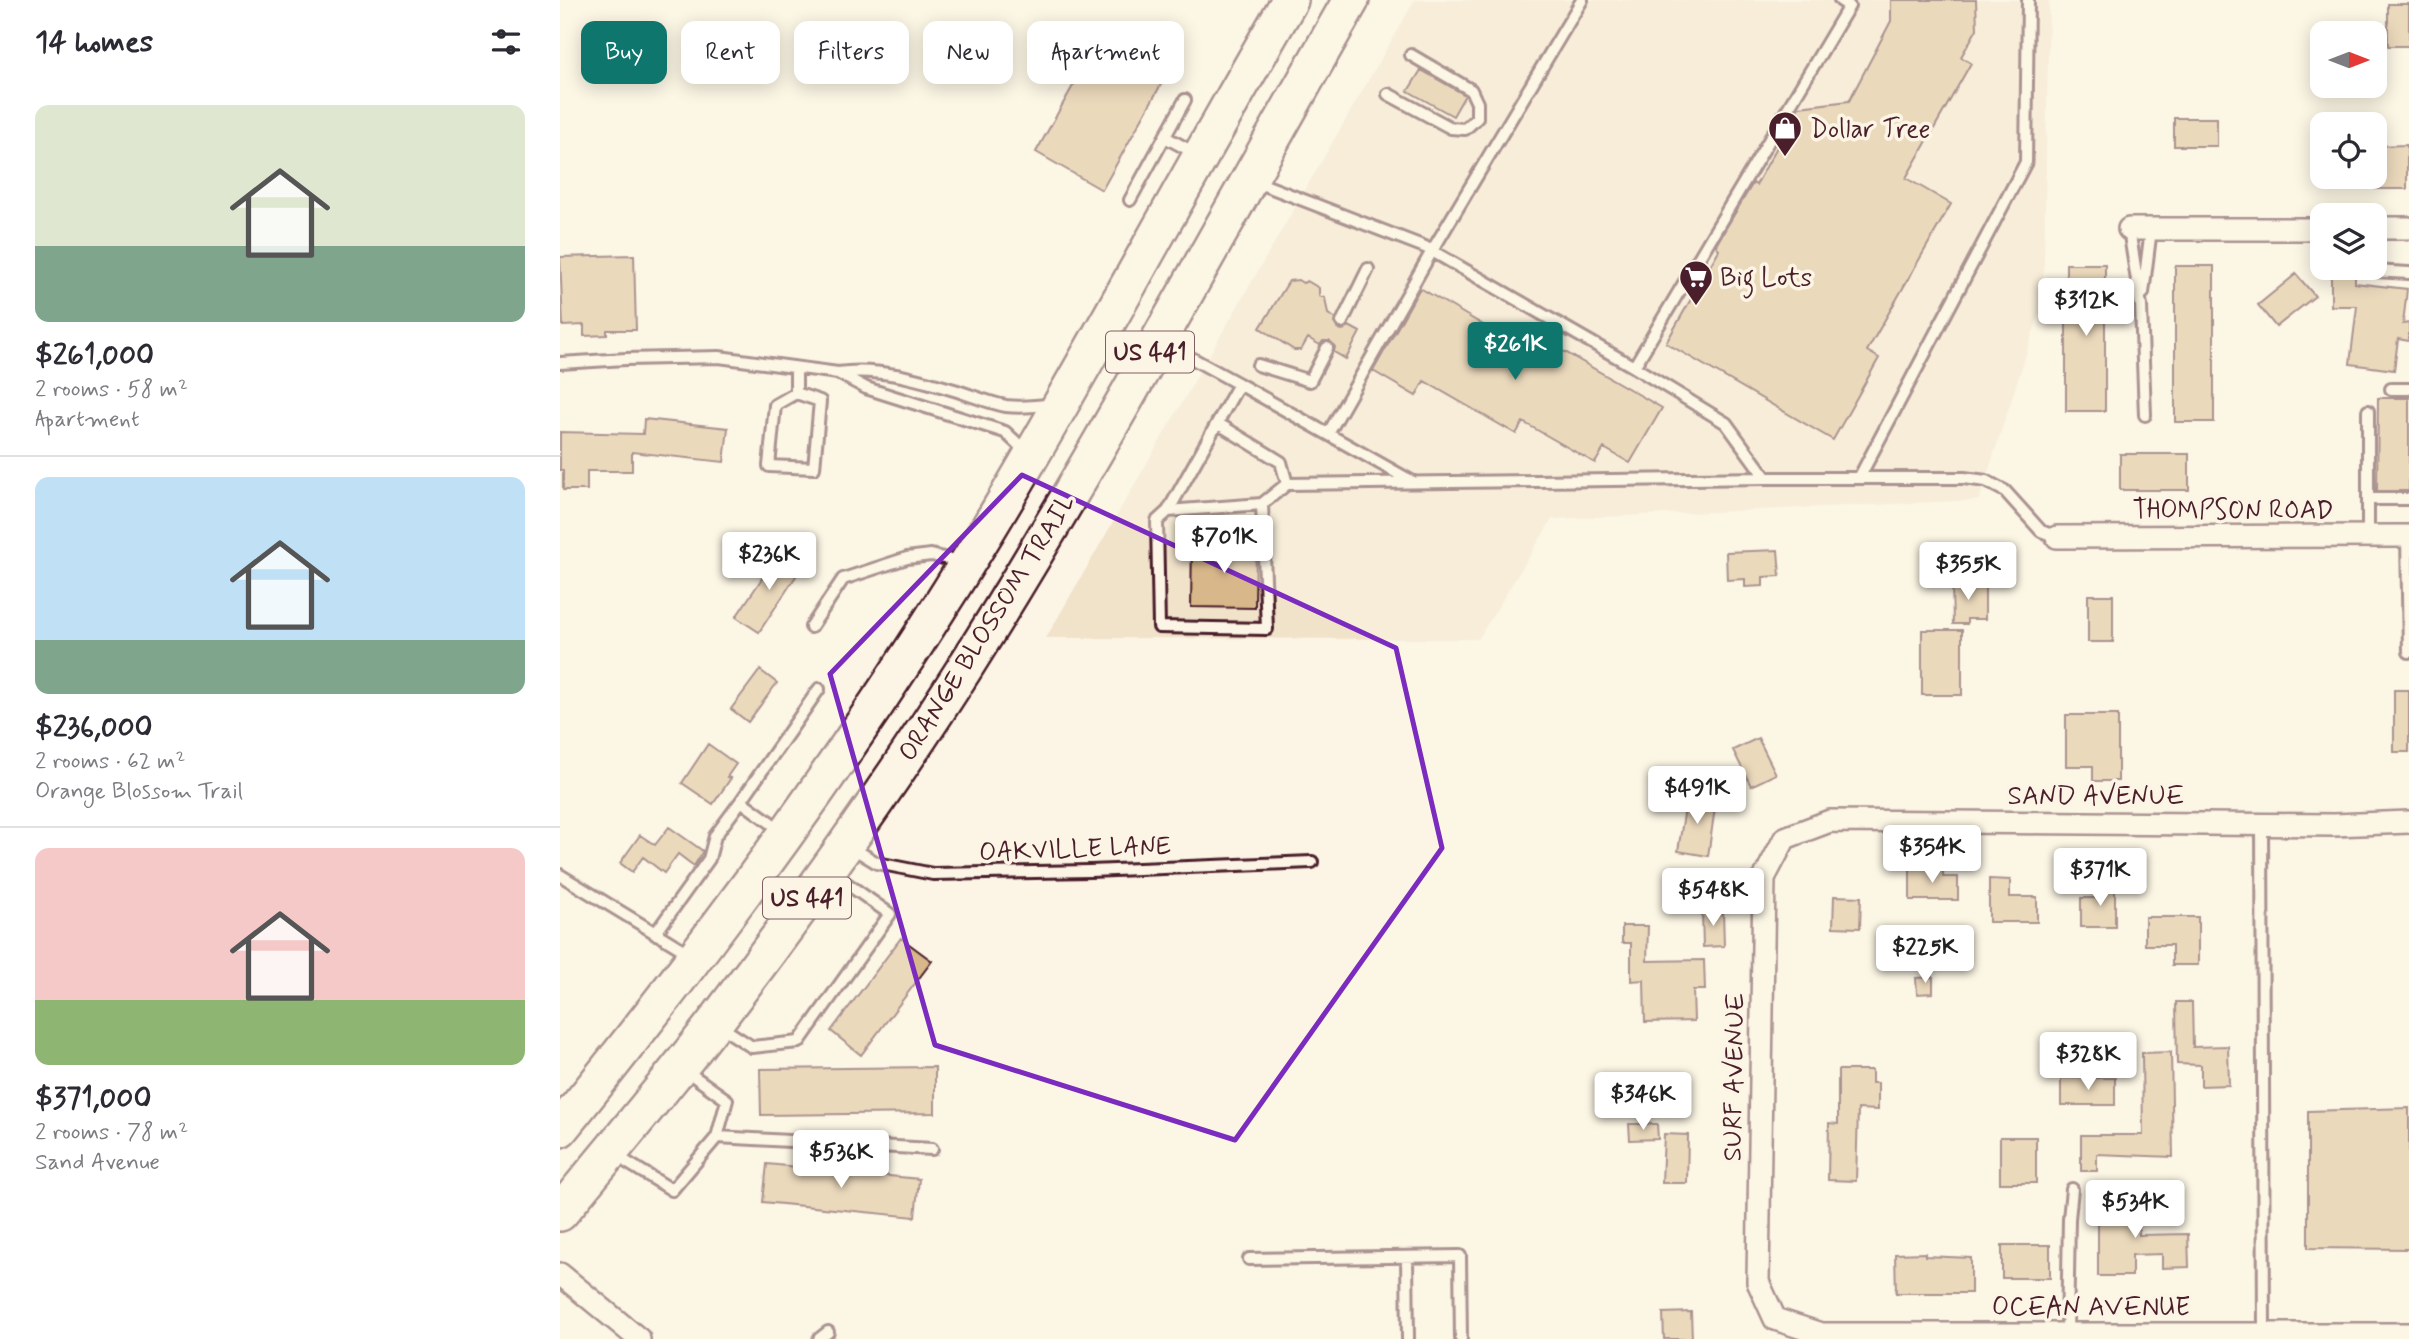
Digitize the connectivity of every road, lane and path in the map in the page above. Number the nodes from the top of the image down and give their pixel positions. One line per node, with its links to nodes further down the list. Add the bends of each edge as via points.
1 (1290, 0): 10 (main road, ORANGE BLOSSOM TRAIL / US 441)
2 (1351, 0): 11 (main road, ORANGE BLOSSOM TRAIL / US 441)
3 (1582, 0): 18 (lane)
4 (2028, 0): 43 (lane, via 2026,162)
5 (1846, 2): 28 (lane)
6 (1412, 55): 7 (lane, via 1471,90 1477,103 1476,118 1465,129 1451,128)
7 (1388, 94)
8 (1185, 100): 9 (lane)
9 (1165, 137): 10 (lane); 12 (lane)
10 (1200, 156): 11 (main road); 35 (main road, ORANGE BLOSSOM TRAIL / US 441)
11 (1249, 179): 18 (lane); 24 (main road, ORANGE BLOSSOM TRAIL / US 441)
12 (1130, 200)
13 (2387, 228): 14 (street)
14 (2409, 228)
15 (2129, 229): 16 (street); 22 (lane)
16 (2151, 229): 17 (street); 22 (lane)
17 (2310, 229)
18 (1432, 251): 28 (lane); 39 (lane)
19 (1368, 269): 23 (lane)
20 (2387, 272): 21 (lane)
21 (2409, 273)
22 (2141, 306): 37 (lane)
23 (1342, 322)
24 (1158, 339): 31 (lane); 41 (main road, ORANGE BLOSSOM TRAIL / US 441)
25 (1327, 348): 27 (lane, via 1310,381)
26 (560, 363): 29 (lane, via 719,357)
27 (1258, 365)
28 (1634, 367): 42 (lane, via 1726,423)
29 (796, 369): 30 (lane); 34 (lane)
30 (838, 373): 35 (lane, via 878,372 1006,405); 40 (lane, via 866,388 1005,432 1018,444)
31 (1239, 384): 38 (lane); 39 (lane)
32 (2391, 389): 33 (lane)
33 (2409, 389)
34 (796, 393): 34 (lane, via 775,405 769,466 814,468 820,401)
35 (1061, 403): 40 (main road, ORANGE BLOSSOM TRAIL / US 441)
36 (2368, 411): 46 (lane)
37 (2145, 415)
38 (1217, 423): 44 (lane, via 1281,462); 49 (lane)
39 (1328, 434): 45 (lane)
40 (1035, 448): 41 (main road); 53 (main road, ORANGE BLOSSOM TRAIL / US 441)
41 (1089, 460): 62 (main road, ORANGE BLOSSOM TRAIL / US 441, via 963,670)
42 (1766, 478): 43 (lane); 45 (lane)
43 (1859, 478): 51 (lane, via 1986,481 2005,491 2041,531)
44 (1287, 484): 45 (lane); 48 (lane)
45 (1416, 484)
46 (2368, 499): 47 (lane); 52 (lane)
47 (2409, 499)
48 (1262, 504): 49 (lane); 49 (lane, via 1267,629 1159,627 1157,521)
49 (1168, 511)
50 (2408, 536): 52 (street, THOMPSON ROAD); 55 (lane)
51 (2057, 537): 52 (street, THOMPSON ROAD)
52 (2368, 537)
53 (967, 563): 54 (lane, via 931,555 907,558 843,579); 60 (main road, ORANGE BLOSSOM TRAIL / US 441)
54 (811, 627)
55 (2409, 652)
56 (819, 689): 57 (lane)
57 (741, 800): 60 (lane); 65 (lane, via 715,836 709,859)
58 (2409, 822): 59 (street, SAND AVENUE)
59 (2262, 824): 61 (street, SAND AVENUE, via 1830,821); 79 (lane)
60 (786, 837): 62 (main road); 66 (main road, ORANGE BLOSSOM TRAIL / US 441)
61 (1785, 838): 78 (street, SURF AVENUE, via 1764,878 1758,1282)
62 (836, 857): 63 (lane, OAKVILLE LANE, via 933,874); 67 (main road, ORANGE BLOSSOM TRAIL / US 441); 67 (lane, via 890,914 799,1042 752,1047)
63 (1312, 862)
64 (560, 876): 65 (lane)
65 (655, 933): 66 (lane)
66 (695, 958): 69 (main road, ORANGE BLOSSOM TRAIL / US 441)
67 (715, 1023): 68 (main road, ORANGE BLOSSOM TRAIL / US 441)
68 (679, 1066): 70 (lane, via 727,1100); 72 (main road, ORANGE BLOSSOM TRAIL / US 441)
69 (560, 1129)
70 (717, 1137): 71 (lane); 72 (lane, via 672,1190)
71 (932, 1149)
72 (610, 1152): 74 (main road, ORANGE BLOSSOM TRAIL / US 441)
73 (2072, 1189): 80 (lane)
74 (560, 1213)
75 (1407, 1257): 76 (lane); 83 (lane); 84 (lane, via 1460,1256)
76 (1249, 1259)
77 (560, 1274): 82 (street)
78 (1775, 1319): 80 (street, OCEAN AVENUE, via 1821,1334)
79 (2264, 1333): 80 (street, OCEAN AVENUE); 81 (street, OCEAN AVENUE)
80 (2067, 1334)
81 (2409, 1334)
82 (628, 1336)
83 (1408, 1339)
84 (1461, 1339)

